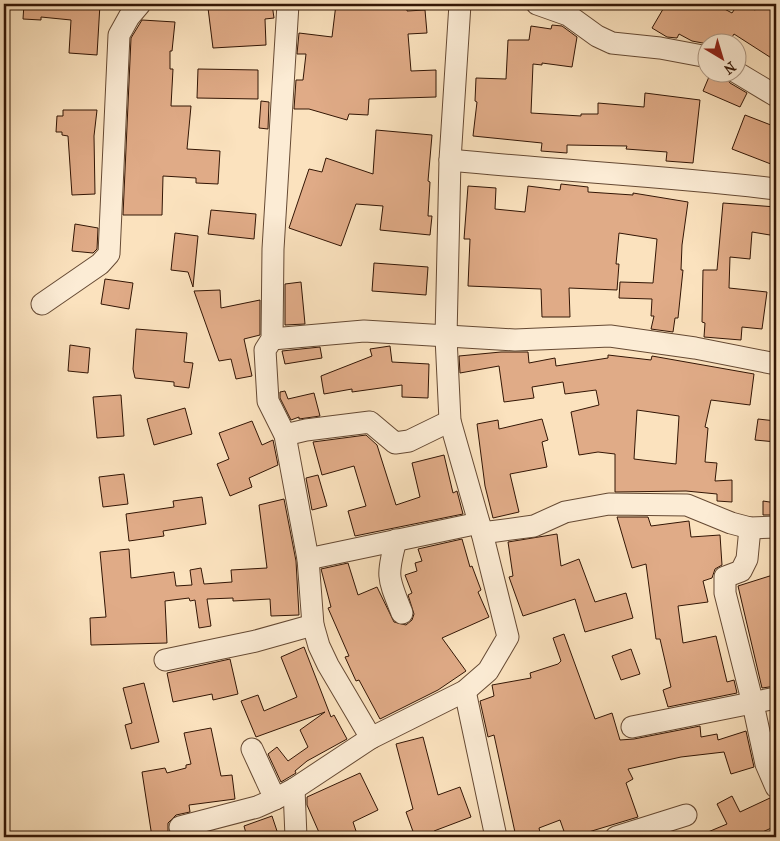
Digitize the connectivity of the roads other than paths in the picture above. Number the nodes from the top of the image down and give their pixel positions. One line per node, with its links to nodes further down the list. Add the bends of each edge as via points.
1 (140, 4): 10 (street, via 119,35 110,254)
2 (288, 4): 12 (street, via 273,249)
3 (460, 4): 8 (street)
4 (537, 4): 5 (street, via 568,15 612,43)
5 (698, 55)
6 (748, 79): 7 (street)
7 (776, 96)
8 (450, 160): 9 (street, via 548,170 686,178); 11 (street)
9 (776, 189)
10 (42, 304)
11 (446, 337): 12 (street, via 364,331); 13 (street, via 515,340 610,336); 14 (street)
12 (272, 339): 15 (street, via 265,350 268,402)
13 (776, 364)
14 (450, 421): 15 (street, via 409,442 395,443 370,422); 17 (street)
15 (285, 435): 20 (street)
16 (776, 527): 18 (street)
17 (481, 528): 18 (street, via 534,526 565,512 609,504 687,505); 19 (street); 24 (street, via 508,637 488,671)
18 (750, 528): 26 (street, via 747,559 741,571 725,577 725,593)
19 (396, 540): 20 (street); 21 (street, via 388,578)
20 (308, 558): 22 (street)
21 (402, 613)
22 (313, 625): 23 (street); 28 (street, via 328,665)
23 (165, 660)
24 (465, 691): 28 (street); 36 (street)
25 (776, 698): 26 (street)
26 (753, 704): 27 (street); 30 (street, via 766,764)
27 (632, 727)
28 (371, 738): 31 (street)
29 (252, 749): 32 (street)
30 (776, 787)
31 (294, 789): 32 (street); 35 (street)
32 (274, 799): 34 (street, via 256,807)
33 (686, 815): 37 (street)
34 (180, 827)
35 (296, 837)
36 (496, 837)
37 (616, 837)

